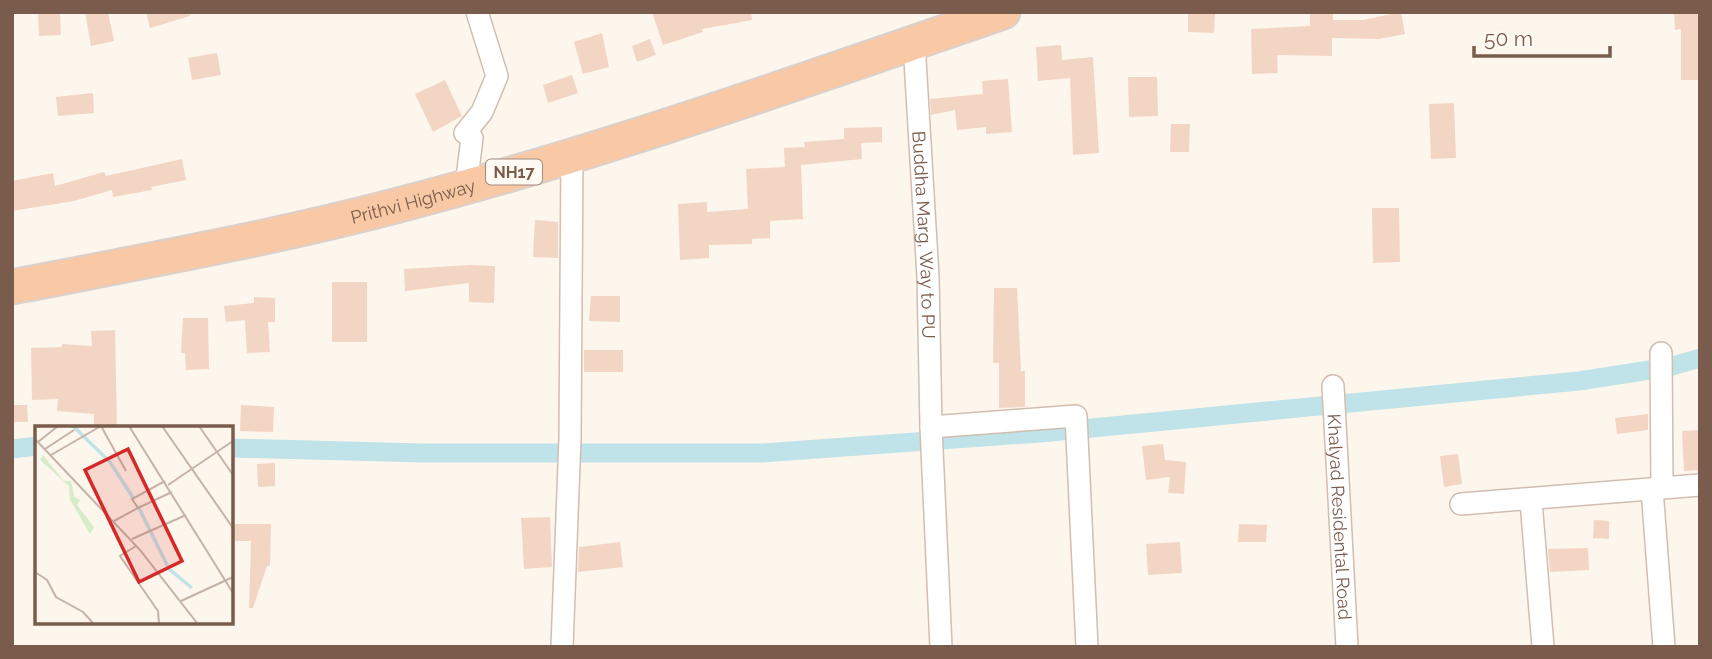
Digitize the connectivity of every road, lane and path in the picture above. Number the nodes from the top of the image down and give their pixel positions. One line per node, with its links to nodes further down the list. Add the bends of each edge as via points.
1 (477, 12): 5 (street, via 497,76 482,112 465,133 472,138)
2 (1003, 12): 3 (highway, Prithvi Highway / NH17)
3 (914, 43): 4 (highway, Prithvi Highway / NH17); 9 (street, Buddha Marg, Way to PU, via 928,277)
4 (572, 155): 5 (highway, Prithvi Highway / NH17); 14 (street, via 570,438)
5 (466, 186): 6 (highway, Prithvi Highway / NH17, via 269,235)
6 (12, 287)
7 (1661, 353): 11 (street)
8 (1333, 386): 17 (street, Khalyad Residental Road)
9 (931, 426): 15 (street, Buddha Marg, Way to PU); 16 (street, via 1076,416)
10 (1700, 485): 11 (street)
11 (1657, 489): 12 (street); 19 (street)
12 (1531, 501): 13 (street); 18 (street)
13 (1461, 504)
14 (562, 647)
15 (941, 647)
16 (1087, 647)
17 (1347, 647)
18 (1543, 647)
19 (1664, 647)

